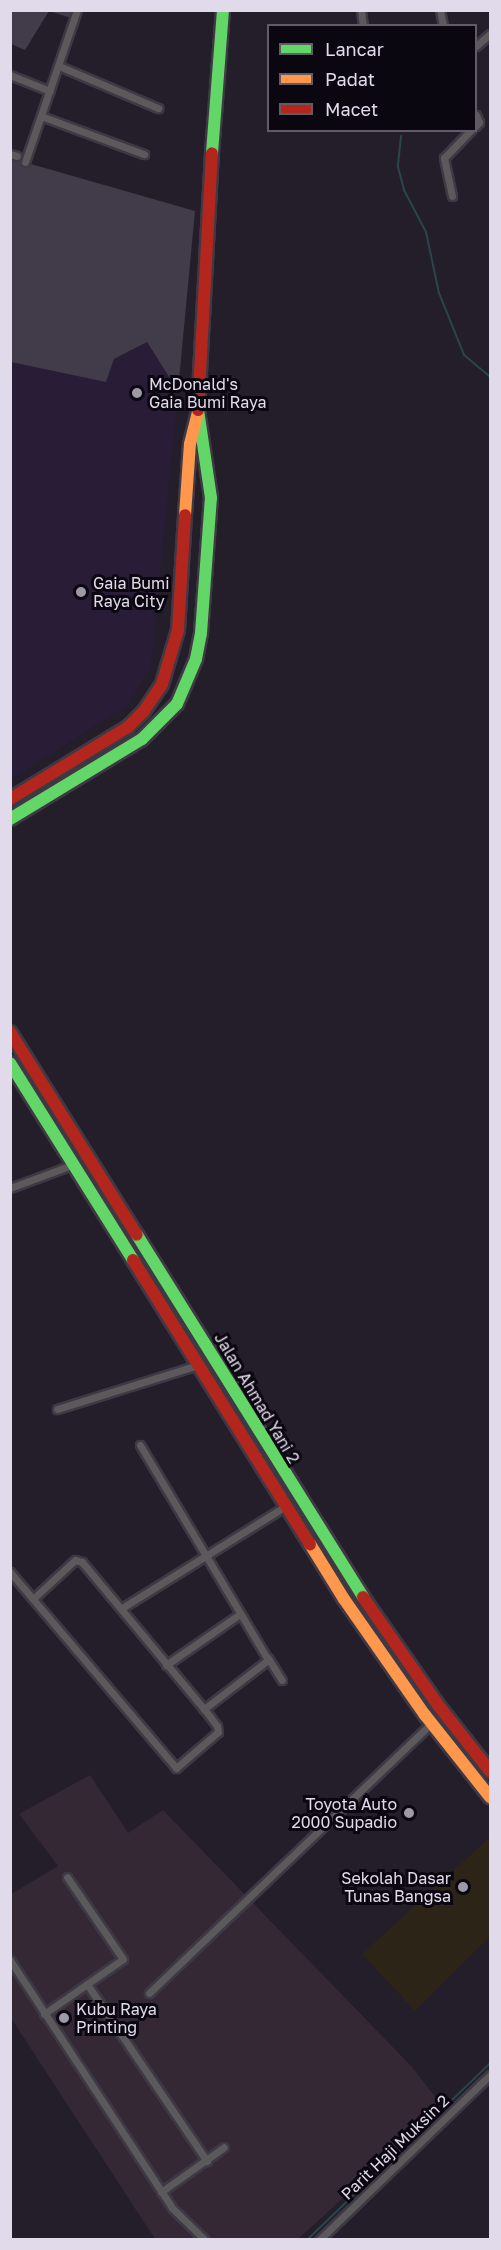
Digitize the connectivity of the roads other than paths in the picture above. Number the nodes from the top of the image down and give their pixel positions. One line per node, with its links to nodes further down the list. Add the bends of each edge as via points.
1 (77, 10): 5 (street)
2 (223, 10): 14 (highway, via 207,219)
3 (490, 34): 4 (street)
4 (477, 45)
5 (59, 66): 7 (street); 8 (street)
6 (10, 75): 7 (street)
7 (50, 91): 9 (street)
8 (158, 108)
9 (41, 116): 11 (street); 12 (street)
10 (469, 132): 13 (street, via 444,158)
11 (144, 154)
12 (25, 162)
13 (452, 196)
14 (198, 413): 15 (highway, via 190,444 178,630 162,684 128,727); 16 (highway, via 211,498 201,633 196,659 177,704 142,739)
15 (10, 799)
16 (10, 819)
17 (10, 1032): 35 (highway, Jalan Ahmad Yani 2, via 358,1590 438,1705)
18 (10, 1063): 19 (highway, Jalan Ahmad Yani 2)
19 (72, 1165): 20 (street); 21 (highway, Jalan Ahmad Yani 2)
20 (10, 1188)
21 (198, 1365): 22 (street); 24 (highway, Jalan Ahmad Yani 2)
22 (57, 1409)
23 (140, 1445): 25 (street)
24 (284, 1507): 25 (street); 34 (highway, Jalan Ahmad Yani 2)
25 (206, 1557): 28 (street); 29 (street)
26 (10, 1572): 27 (street)
27 (34, 1598): 28 (street, via 79,1560); 33 (street, via 176,1768 218,1731)
28 (122, 1608): 31 (street)
29 (240, 1614): 30 (street); 31 (street)
30 (267, 1655): 32 (street); 33 (street, via 267,1663)
31 (166, 1665): 33 (street)
32 (282, 1680)
33 (204, 1709)
34 (432, 1723): 36 (highway, Jalan Ahmad Yani 2); 40 (street)
35 (490, 1771)
36 (490, 1797)
37 (67, 1877): 39 (street, via 123,1959)
38 (10, 1960): 41 (street)
39 (87, 1984): 41 (street); 44 (street)
40 (149, 1993)
41 (44, 2014): 45 (street)
42 (490, 2075): 47 (street, Parit Haji Muksin 2)
43 (224, 2147): 44 (street)
44 (207, 2161): 45 (street)
45 (161, 2192): 46 (street)
46 (205, 2240)
47 (319, 2240)

